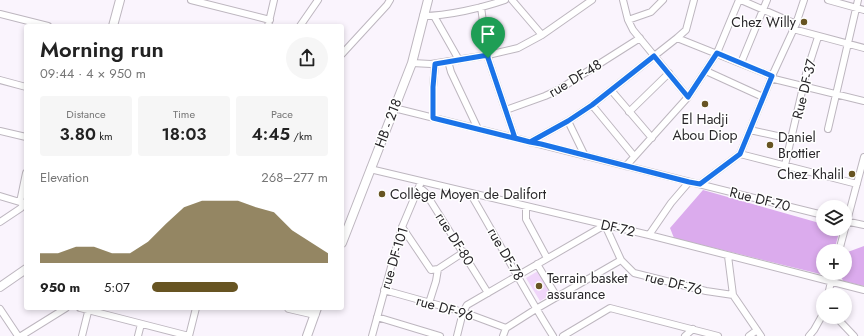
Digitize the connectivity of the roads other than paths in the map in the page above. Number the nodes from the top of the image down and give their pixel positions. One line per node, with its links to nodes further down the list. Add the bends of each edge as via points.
1 (120, 0): 31 (main road)
2 (191, 0): 20 (street)
3 (274, 0): 29 (street)
4 (318, 0): 32 (street)
5 (390, 0): 40 (street)
6 (428, 0): 26 (main road, HB - 218)
7 (505, 0): 19 (street)
8 (512, 0): 34 (street)
9 (592, 0): 34 (street)
10 (623, 0): 28 (street)
11 (662, 0): 28 (street, via 650,12)
12 (694, 0): 37 (street, via 686,30)
13 (740, 0): 23 (street); 41 (street)
14 (767, 0): 23 (street)
15 (804, 0): 33 (street)
16 (828, 0): 18 (street)
17 (858, 0): 22 (street)
18 (837, 1): 22 (street)
19 (497, 2): 21 (street)
20 (212, 3): 29 (street)
21 (481, 7): 27 (street); 42 (street)
22 (857, 8): 24 (street); 38 (street)
23 (764, 9): 33 (street); 47 (street)
24 (864, 10)
25 (0, 14): 30 (street)
26 (423, 16): 27 (street); 46 (main road, HB - 218)
27 (434, 16): 44 (street)
28 (628, 20): 36 (street)
29 (269, 23)
30 (40, 24)
31 (114, 24)
32 (301, 24)
33 (795, 26): 35 (street); 51 (street)
34 (542, 34): 42 (street, via 518,48)
35 (818, 37): 38 (street); 54 (street, Rue DF-37)
36 (640, 38): 43 (street); 62 (street, rue DF-48, via 558,90)
37 (677, 38): 41 (street); 43 (street)
38 (849, 45): 39 (street); 56 (street)
39 (864, 48)
40 (344, 52)
41 (717, 53): 47 (street); 49 (street)
42 (488, 55): 44 (street); 62 (street)
43 (654, 56): 50 (street); 55 (street)
44 (458, 60): 45 (street)
45 (448, 62): 48 (street); 66 (street)
46 (412, 63): 48 (street); 61 (main road, HB - 218)
47 (740, 63): 51 (street)
48 (435, 64): 64 (street)
49 (706, 71): 57 (street); 58 (street)
50 (669, 73): 57 (street); 63 (street)
51 (771, 77): 54 (street); 58 (street)
52 (0, 80): 53 (street)
53 (24, 86)
54 (804, 86): 56 (street); 73 (street, Rue DF-37)
55 (611, 90): 60 (street); 63 (street)
56 (837, 95): 59 (street); 67 (street)
57 (688, 97): 72 (street)
58 (763, 98): 68 (street)
59 (864, 101)
60 (592, 105): 65 (street); 77 (street)
61 (394, 108): 64 (street, Rue DF-70); 81 (main road, HB - 218)
62 (506, 110): 71 (street)
63 (629, 112): 72 (street)
64 (433, 118): 66 (street, Rue DF-70)
65 (568, 121): 74 (street); 76 (street)
66 (478, 129): 71 (street, Rue DF-70)
67 (828, 129)
68 (750, 130): 73 (street); 75 (street)
69 (0, 131): 70 (street)
70 (24, 137)
71 (515, 138): 74 (street, Rue DF-70)
72 (652, 138): 77 (street)
73 (791, 139): 79 (street, Rue DF-37)
74 (530, 142): 76 (street, Rue DF-70)
75 (740, 154): 79 (street); 84 (street)
76 (585, 156): 80 (street, Rue DF-70)
77 (634, 156): 80 (street)
78 (864, 157): 85 (street)
79 (785, 165): 85 (street)
80 (626, 166): 82 (street, Rue DF-70)
81 (370, 169): 83 (street, DF-72 / DF-72); 99 (main road, HB - 218)
82 (689, 182): 84 (street, Rue DF-70); 98 (street)
83 (420, 184): 87 (street, DF-72 / DF-72); 97 (street, rue DF-101); 100 (street, rue DF-80)
84 (700, 184): 92 (street, Rue DF-70)
85 (857, 184): 89 (street)
86 (24, 193): 90 (street)
87 (470, 193): 91 (street, DF-72 / DF-72); 107 (street, rue DF-78)
88 (0, 196): 90 (street)
89 (852, 201)
90 (23, 203): 93 (street, via 21,208)
91 (526, 206): 95 (street, DF-72 / DF-72); 102 (street, via 526,219)
92 (816, 213)
93 (0, 222)
94 (852, 222): 96 (street)
95 (605, 225): 98 (street, DF-72 / DF-72); 102 (street); 103 (street)
96 (864, 225)
97 (402, 227): 105 (street, via 429,268); 111 (street, rue DF-101)
98 (648, 235): 101 (street, DF-72 / DF-72)
99 (344, 238)
100 (464, 252): 105 (street); 113 (street, rue DF-80)
101 (728, 256): 108 (street, DF-72 / DF-72); 114 (street)
102 (547, 258): 104 (street)
103 (621, 260): 114 (street, rue DF-76, via 634,273); 115 (street)
104 (537, 264): 107 (street); 115 (street)
105 (438, 269): 116 (street)
106 (24, 271): 109 (main road)
107 (518, 276): 113 (street); 119 (street, rue DF-78)
108 (830, 282): 110 (street); 112 (street, DF-72 / DF-72)
109 (0, 287)
110 (829, 288)
111 (384, 290): 116 (street, rue DF-96); 125 (street, rue DF-101)
112 (864, 290)
113 (488, 293): 118 (street)
114 (733, 295): 131 (street)
115 (557, 297): 119 (street)
116 (429, 304): 118 (street, rue DF-96)
117 (0, 309): 132 (street)
118 (465, 309): 129 (street, rue DF-96); 139 (street)
119 (536, 309): 129 (street); 141 (street, rue DF-78)
120 (63, 310): 132 (street)
121 (89, 310): 133 (street)
122 (92, 310): 126 (street)
123 (196, 310): 135 (street)
124 (316, 311): 136 (main road)
125 (377, 317): 137 (street, rue DF-101); 138 (street)
126 (141, 324): 134 (street); 135 (street)
127 (817, 324): 147 (street)
128 (843, 324): 148 (street)
129 (506, 328): 140 (street)
130 (693, 329): 142 (street, via 610,308); 143 (street); 144 (street)
131 (757, 330): 145 (street); 146 (street)
132 (19, 336)
133 (82, 336)
134 (138, 336)
135 (189, 336)
136 (307, 336)
137 (372, 336)
138 (440, 336)
139 (457, 336)
140 (503, 336)
141 (553, 336)
142 (563, 336)
143 (685, 336)
144 (718, 336)
145 (749, 336)
146 (761, 336)
147 (809, 336)
148 (854, 336)

